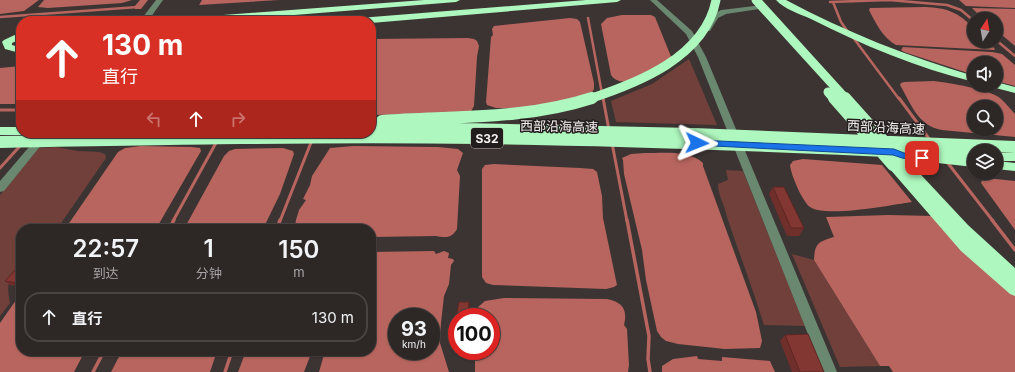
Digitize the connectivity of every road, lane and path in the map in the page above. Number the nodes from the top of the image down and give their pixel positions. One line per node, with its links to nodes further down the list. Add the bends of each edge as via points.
1 (160, 0): 10 (street)
2 (456, 0): 11 (highway)
3 (617, 0): 12 (highway)
4 (653, 0): 16 (street, via 689,33)
5 (716, 0): 23 (highway, bridge, via 709,24 698,40 684,53 662,69 600,96 526,113)
6 (746, 0): 39 (highway, bridge, via 946,227)
7 (756, 0): 38 (highway, bridge, via 963,230)
8 (780, 0): 20 (highway, via 855,37 904,57)
9 (763, 7): 16 (street, via 719,14)
10 (148, 16)
11 (246, 16)
12 (376, 20)
13 (16, 34): 14 (highway)
14 (0, 35)
15 (16, 37): 17 (highway, via 7,42 8,46)
16 (696, 46): 40 (street)
17 (16, 48)
18 (16, 49): 19 (highway)
19 (0, 50)
20 (967, 77)
21 (1003, 87): 22 (highway)
22 (1015, 90)
23 (376, 121)
24 (376, 127): 29 (highway, 西部沿海高速 / S32, bridge, via 834,138)
25 (0, 131): 26 (highway)
26 (16, 131)
27 (42, 138): 37 (street)
28 (0, 142): 30 (highway, 西部沿海高速 / S32, bridge, via 478,138 665,142)
29 (1015, 147)
30 (894, 152): 31 (highway, 西部沿海高速 / S32, bridge); 34 (highway, via 912,157)
31 (967, 156)
32 (1003, 157): 33 (highway)
33 (1015, 158)
34 (967, 162)
35 (1003, 166): 36 (highway)
36 (1015, 167)
37 (0, 188)
38 (1015, 277)
39 (1015, 290)
40 (830, 372)

